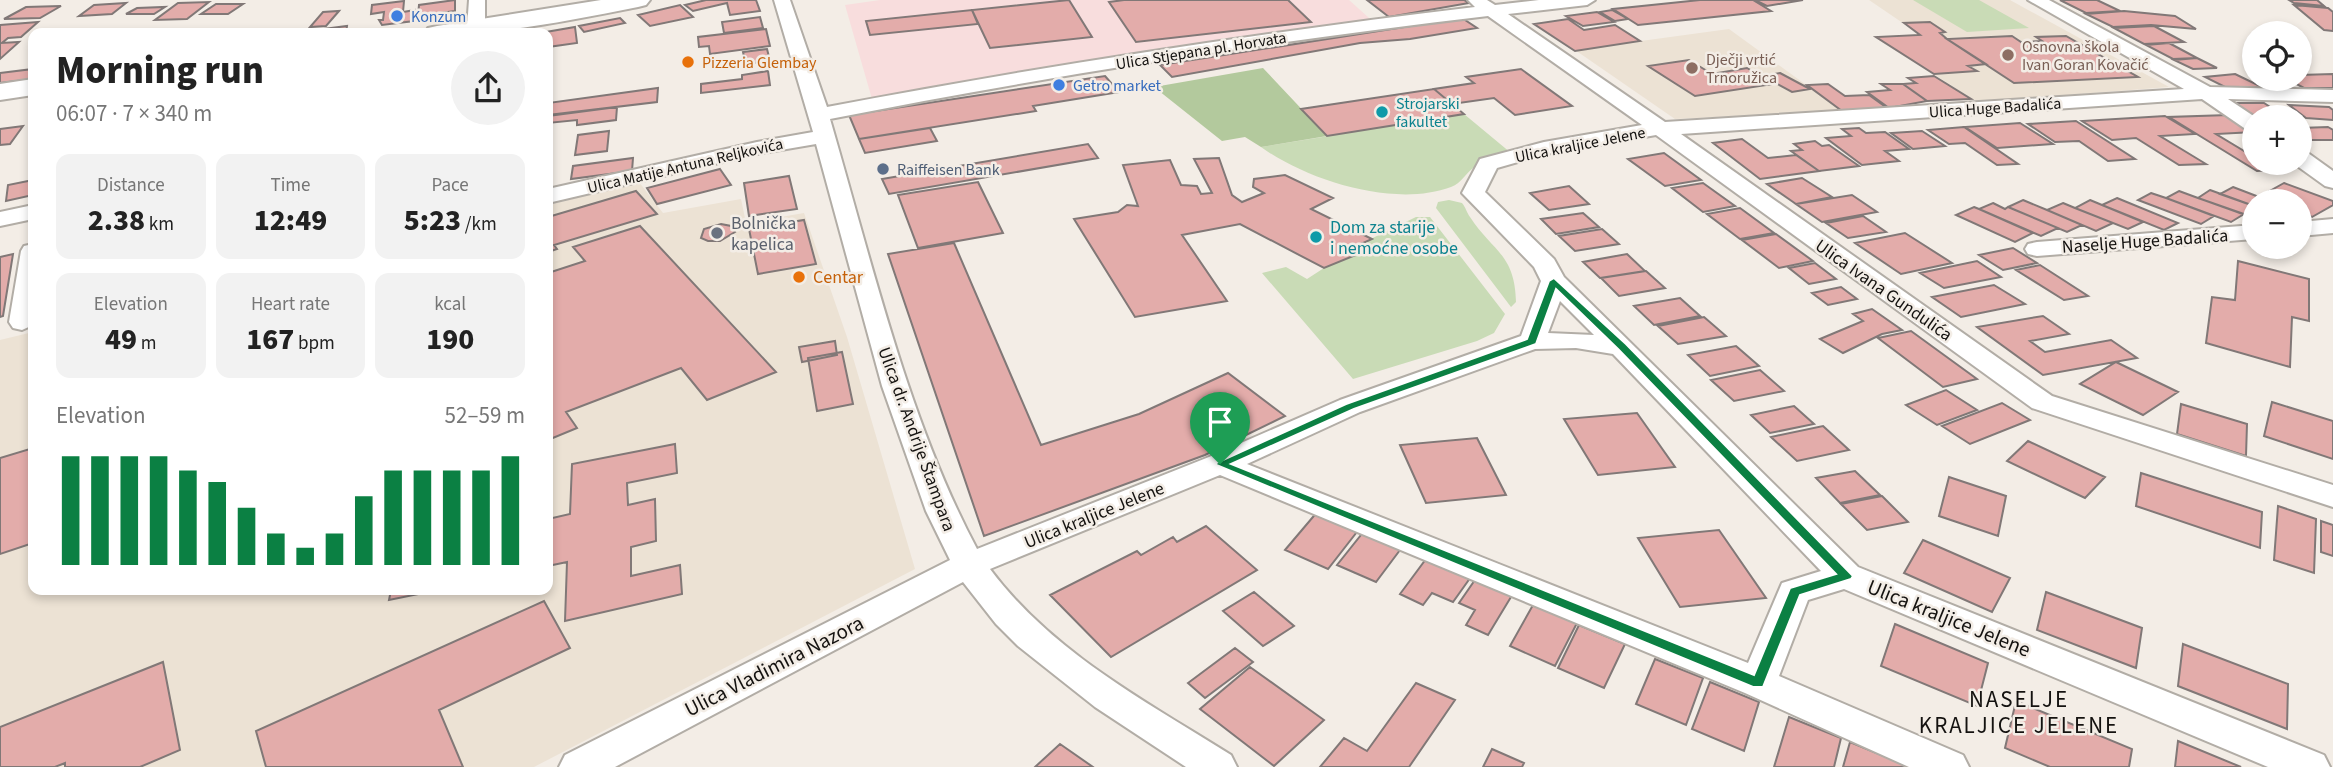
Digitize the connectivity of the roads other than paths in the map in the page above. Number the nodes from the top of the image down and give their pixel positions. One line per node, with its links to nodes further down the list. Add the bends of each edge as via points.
1 (477, 0): 7 (street)
2 (638, 0): 7 (main road)
3 (782, 0): 13 (street, Ulica dr. Andrije Štampara)
4 (1587, 0): 6 (street, Ulica Stjepana pl. Horvata)
5 (2036, 0): 10 (street)
6 (1483, 5): 13 (street, Ulica Stjepana pl. Horvata, via 1139,59); 14 (street, Ulica Ivana Gundulića)
7 (476, 28)
8 (28, 88): 9 (main road)
9 (0, 92)
10 (2206, 93): 11 (street, Ulica Huge Badalića); 12 (street); 14 (street, Ulica Huge Badalića)
11 (2333, 96)
12 (2242, 118)
13 (821, 126): 17 (street, Ulica Matije Antuna Reljkovića, via 744,150); 31 (street, Ulica dr. Andrije Štampara, via 888,369 950,533)
14 (1658, 129): 25 (street, Ulica kraljice Jelene, via 1544,148 1488,164 1473,192 1545,264); 30 (street, Ulica Ivana Gundulića, via 2042,402)
15 (2312, 166): 16 (street)
16 (2333, 181)
17 (553, 195)
18 (28, 213): 19 (street)
19 (0, 219)
20 (2333, 226): 21 (street)
21 (2312, 228)
22 (2242, 233): 23 (street, Naselje Huge Badalića)
23 (2037, 249)
24 (28, 277): 26 (street)
25 (1554, 281): 27 (street); 28 (street, Ulica kraljice Jelene)
26 (19, 323)
27 (1532, 341): 28 (street, Ulica kraljice Jelene, via 1576,340); 29 (street, Ulica kraljice Jelene, via 1350,406)
28 (1622, 347): 32 (street, Ulica kraljice Jelene)
29 (1220, 464): 31 (street, Ulica kraljice Jelene); 33 (street)
30 (2333, 496)
31 (968, 565): 34 (street, Ulica Vladimira Nazora); 35 (street, Ulica dr. Andrije Štampara, via 1008,615 1045,651)
32 (1846, 576): 33 (street, via 1794,592); 37 (street, Ulica kraljice Jelene)
33 (1758, 683): 36 (street)
34 (579, 767)
35 (1217, 767)
36 (1949, 767)
37 (2310, 767)

